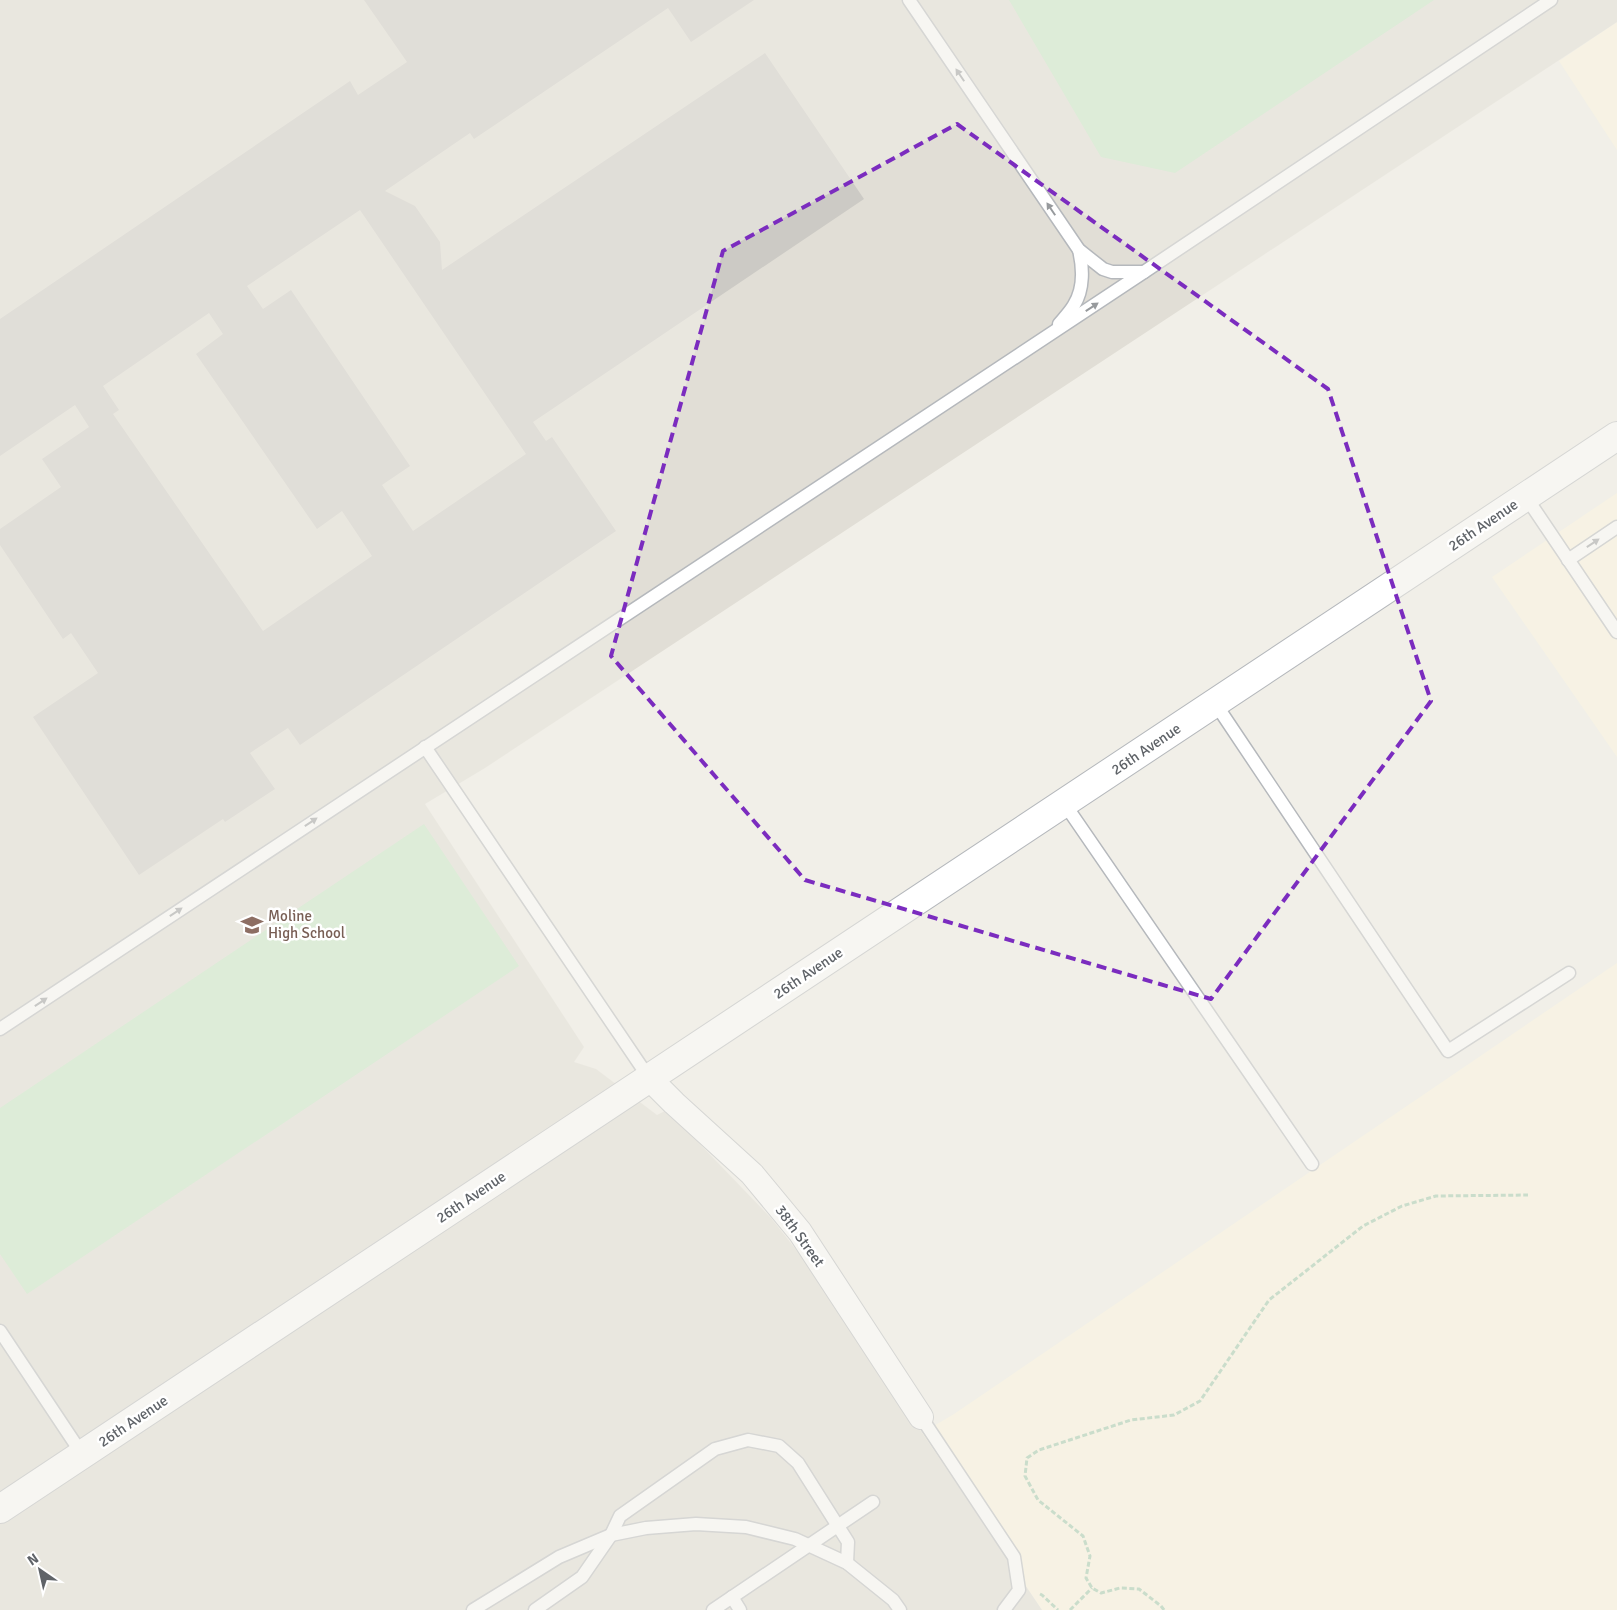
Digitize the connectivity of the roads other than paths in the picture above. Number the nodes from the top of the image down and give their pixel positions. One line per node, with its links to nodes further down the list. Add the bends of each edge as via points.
1 (910, 0): 3 (lane, one-way to 1)
2 (1551, 0): 4 (lane)
3 (1078, 250): 4 (lane, via 1098,266 1112,272); 5 (lane, via 1081,289 1074,305)
4 (1144, 272): 5 (lane, one-way to 4)
5 (1051, 334): 12 (lane)
6 (1617, 436): 7 (street, 26th Avenue)
7 (1526, 497): 9 (lane); 11 (street, 26th Avenue)
8 (1617, 527): 9 (lane, one-way to 8)
9 (1568, 560): 10 (lane)
10 (1617, 632)
11 (1215, 703): 13 (street, 26th Avenue); 14 (lane, via 1448,1051)
12 (425, 747): 15 (lane, one-way to 12); 16 (lane)
13 (1064, 803): 16 (street, 26th Avenue); 17 (lane)
14 (1569, 973)
15 (0, 1029)
16 (649, 1078): 19 (street, 38th Street, via 752,1174 800,1232); 20 (street, 26th Avenue)
17 (1312, 1164)
18 (0, 1332): 20 (lane)
19 (921, 1417): 33 (lane, via 1014,1557 1019,1590)
20 (82, 1454): 22 (street, 26th Avenue)
21 (873, 1502): 23 (lane)
22 (0, 1510)
23 (838, 1526): 24 (lane, via 798,1463 779,1446 748,1440 715,1449 620,1516); 25 (lane); 26 (lane, via 848,1542)
24 (611, 1535): 25 (lane, via 696,1524 746,1527); 28 (lane, via 559,1557); 29 (lane, via 582,1577)
25 (809, 1545): 26 (lane); 27 (lane)
26 (847, 1563): 32 (lane, via 893,1600)
27 (732, 1597): 30 (lane); 31 (lane)
28 (473, 1610)
29 (535, 1610)
30 (713, 1610)
31 (740, 1610)
32 (900, 1610)
33 (1004, 1610)

